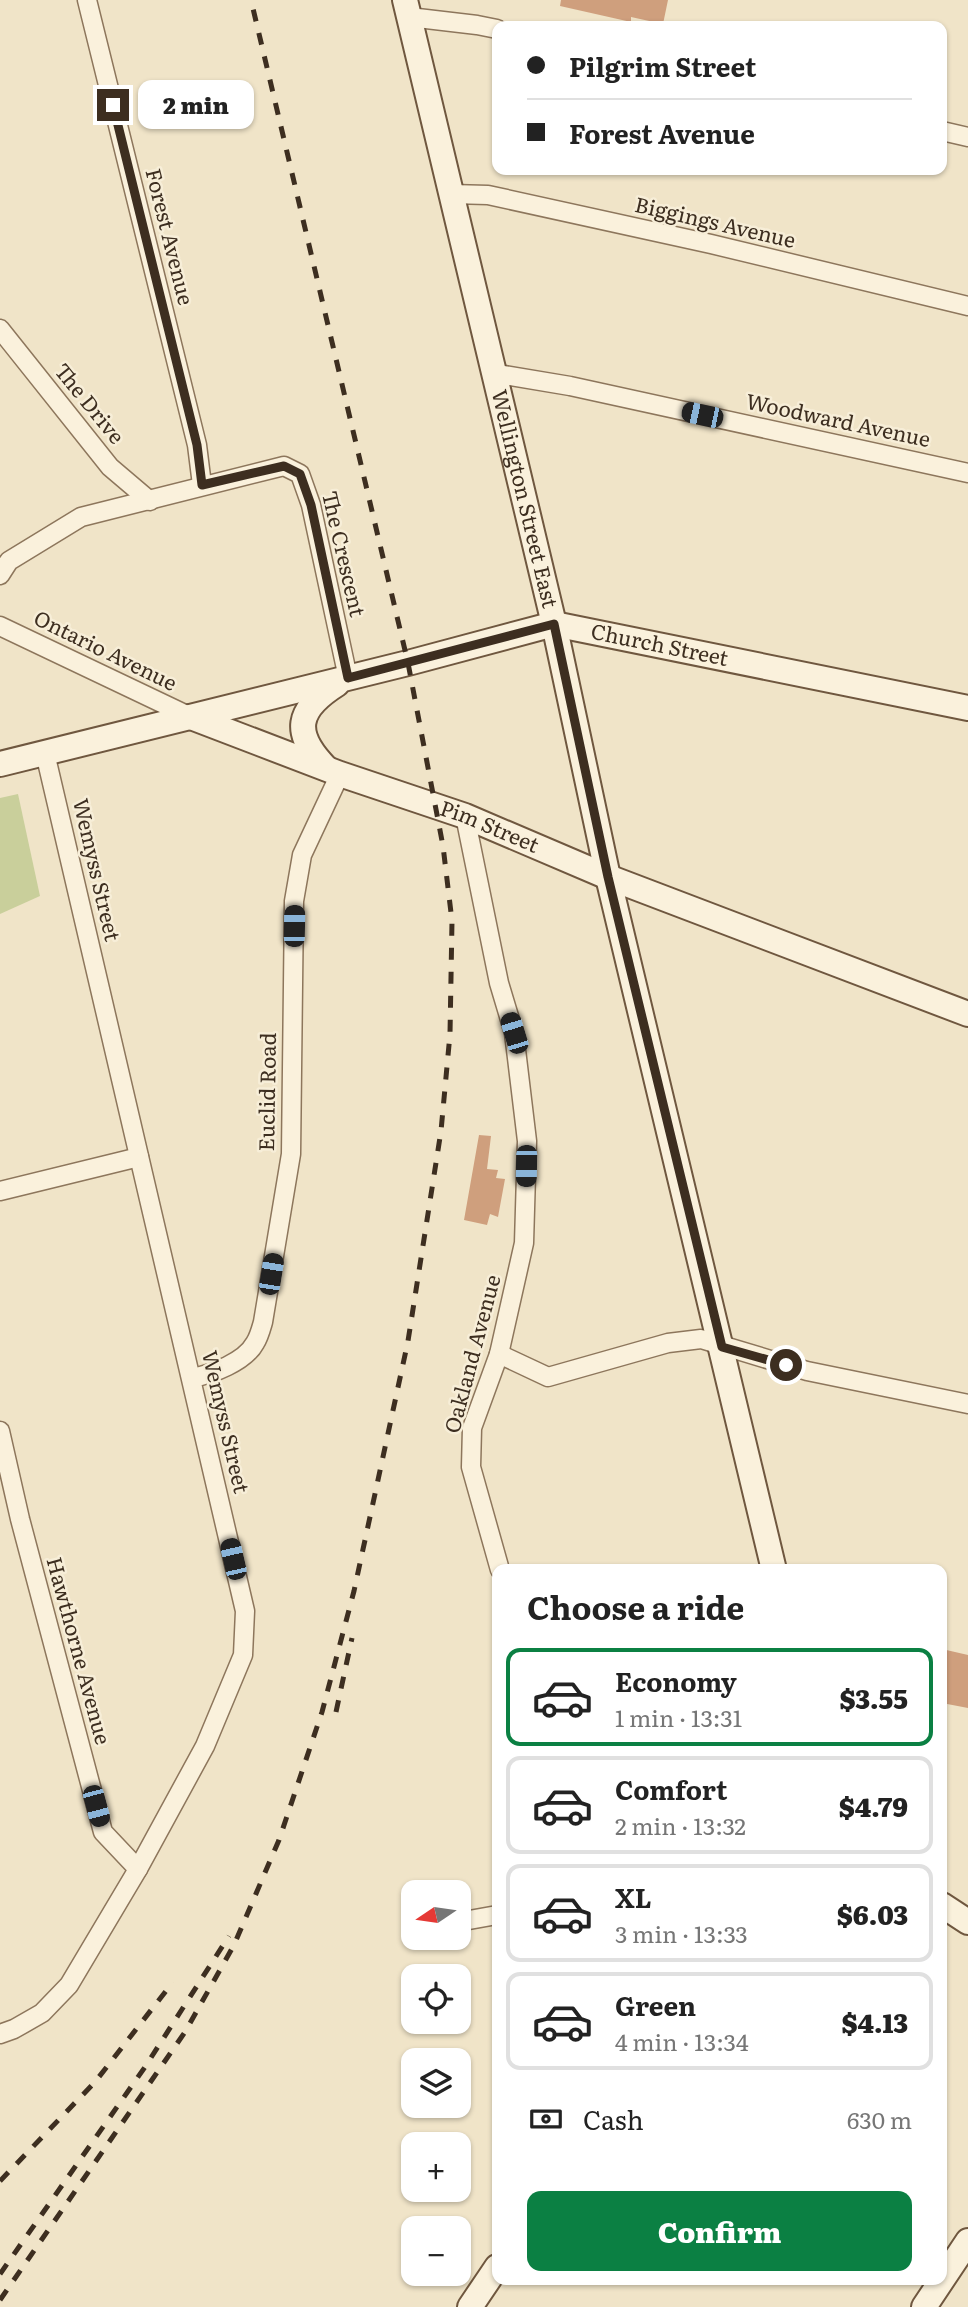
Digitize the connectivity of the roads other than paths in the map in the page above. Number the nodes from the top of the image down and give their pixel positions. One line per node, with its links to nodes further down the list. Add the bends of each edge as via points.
1 (87, 0): 11 (street, Forest Avenue, via 197,445)
2 (407, 9): 3 (street); 6 (main road, Wellington Street East)
3 (492, 28)
4 (947, 132): 5 (street)
5 (968, 137)
6 (451, 194): 7 (street, Biggings Avenue, via 488,195); 9 (main road, Wellington Street East)
7 (968, 306)
8 (0, 330): 12 (street, The Drive, via 110,467)
9 (492, 373): 10 (street, Woodward Avenue); 14 (main road, Wellington Street East)
10 (968, 473)
11 (202, 485): 12 (street, The Crescent); 16 (street, The Crescent, via 284,466 300,474 311,505)
12 (150, 501): 13 (street, The Crescent, via 81,517 9,561)
13 (0, 575)
14 (554, 624): 16 (main road, Church Street); 17 (main road, Church Street); 23 (main road, Wellington Street East)
15 (0, 626): 18 (street, Ontario Avenue)
16 (348, 678): 18 (main road, Church Street); 21 (main road, via 319,695 306,714 303,734 310,751)
17 (968, 708)
18 (191, 717): 19 (main road); 21 (main road, Pim Street)
19 (45, 753): 20 (main road); 25 (street, Wemyss Street)
20 (0, 764)
21 (333, 771): 22 (main road, Pim Street); 29 (street, Euclid Road, via 302,855 295,901 291,1154 263,1322 254,1346 234,1363)
22 (465, 816): 23 (main road, Pim Street); 28 (street, Oakland Avenue, via 499,983 514,1033 527,1141 524,1243)
23 (608, 877): 24 (main road, Pim Street); 27 (main road, Wellington Street East)
24 (968, 1014)
25 (139, 1157): 26 (street); 29 (street, Wemyss Street)
26 (0, 1191)
27 (722, 1347): 28 (street, via 701,1339 668,1343 548,1377); 30 (street, via 807,1371); 33 (main road, Wellington Street East)
28 (499, 1354): 32 (street, Oakland Avenue, via 472,1428 471,1467)
29 (192, 1378): 34 (street, Wemyss Street, via 245,1611 243,1655 205,1746)
30 (968, 1404)
31 (0, 1431): 34 (street, Hawthorne Avenue, via 103,1832)
32 (498, 1564)
33 (773, 1564)
34 (138, 1869): 39 (street, Wemyss Street, via 69,1985 42,2013)
35 (947, 1908): 38 (main road)
36 (492, 1916): 37 (street)
37 (471, 1920)
38 (968, 1922)
39 (0, 2034)
40 (968, 2241): 41 (main road)
41 (947, 2272)
42 (492, 2274): 44 (main road)
43 (938, 2285): 45 (main road)
44 (470, 2307)
45 (923, 2307)

